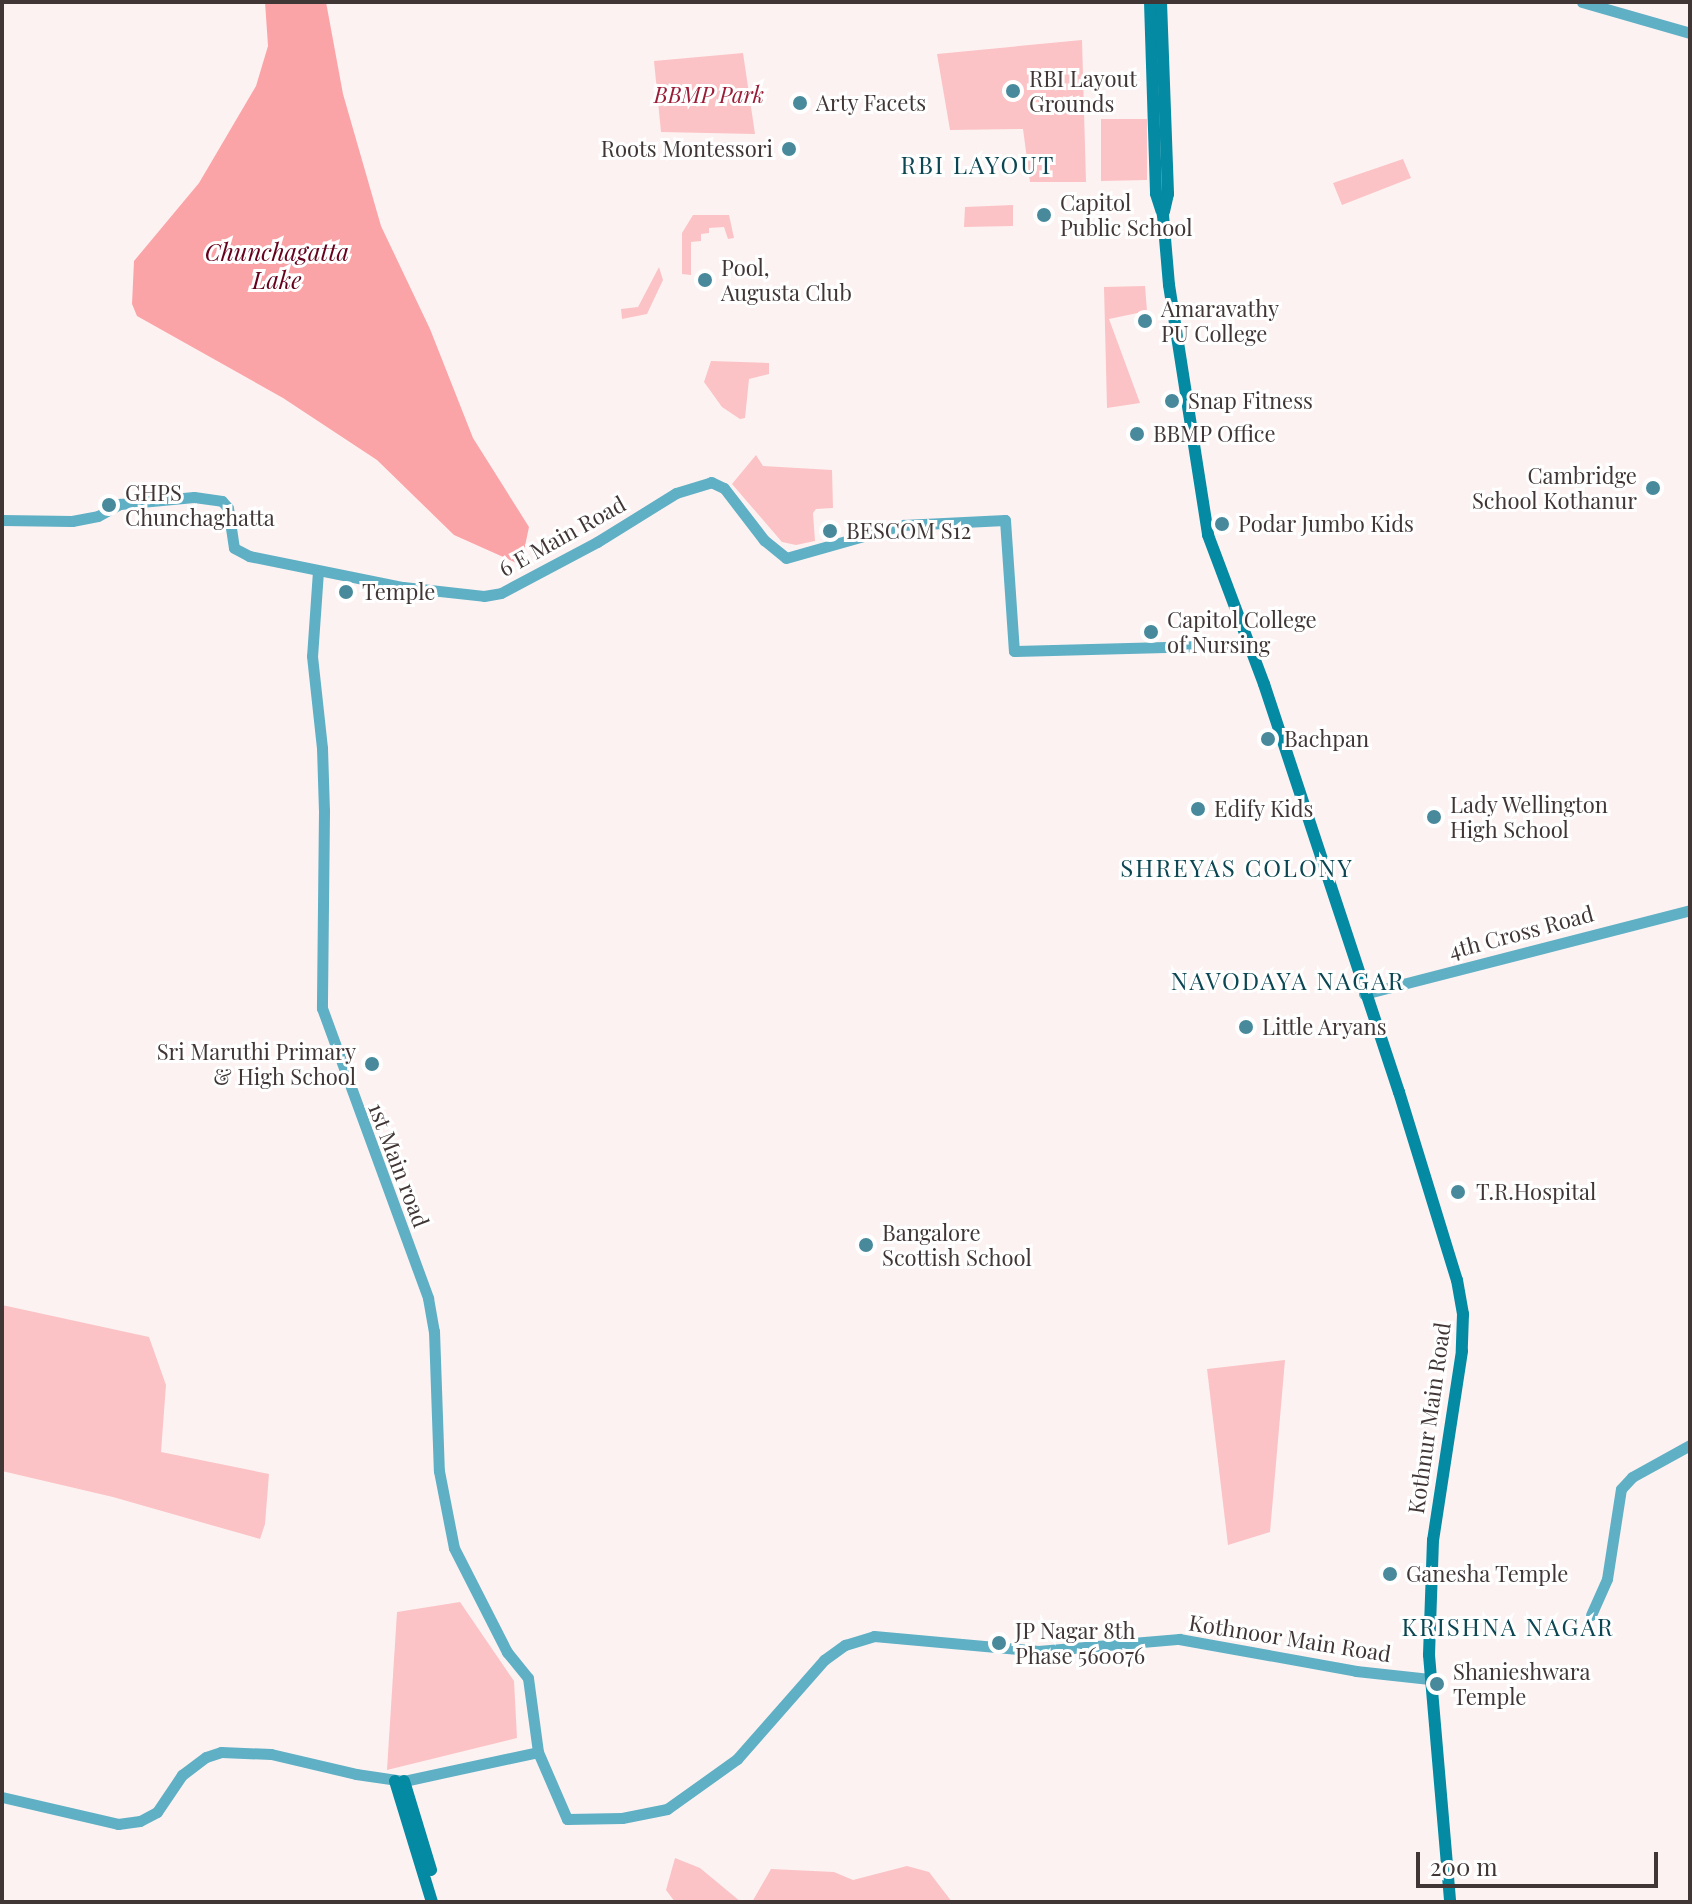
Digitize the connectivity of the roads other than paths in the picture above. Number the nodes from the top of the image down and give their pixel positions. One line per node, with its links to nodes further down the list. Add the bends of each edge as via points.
1 (1150, 2): 5 (main road, Kothnur Main Road, via 1156,194)
2 (1161, 2): 5 (main road, Kothnur Main Road, via 1168,194)
3 (1582, 2): 4 (street)
4 (1690, 33)
5 (1163, 215): 8 (main road, Kothnur Main Road, via 1203,513 1213,554)
6 (2, 520): 7 (street, via 72,521 120,504 194,497 222,501 238,551)
7 (318, 571): 8 (street, 6 E Main Road, via 467,596 501,593 676,493 711,482 724,488 764,540 786,558 903,525 1005,520 1014,651); 14 (street, 1st Main road, via 312,656 324,810 322,1008 428,1298 439,1471 454,1548 507,1652 528,1678)
8 (1250, 645): 10 (main road, Kothnur Main Road)
9 (1690, 910): 10 (street, 4th Cross Road)
10 (1364, 994): 13 (main road, Kothnur Main Road, via 1399,1092 1463,1314 1433,1540)
11 (1690, 1445): 12 (street, via 1632,1477 1621,1489 1607,1579)
12 (1591, 1615)
13 (1430, 1679): 14 (street, Kothnoor Main Road, via 1348,1670 1179,1639 1038,1651 874,1636 845,1645 824,1660 737,1759 667,1809 569,1820); 19 (main road, Kothnur Main Road)
14 (538, 1752): 15 (street)
15 (400, 1781): 16 (street, via 271,1754 221,1752 182,1775 157,1812 140,1821 118,1824); 17 (main road); 18 (main road)
16 (2, 1797)
17 (432, 1902)
18 (440, 1902)
19 (1450, 1902)

